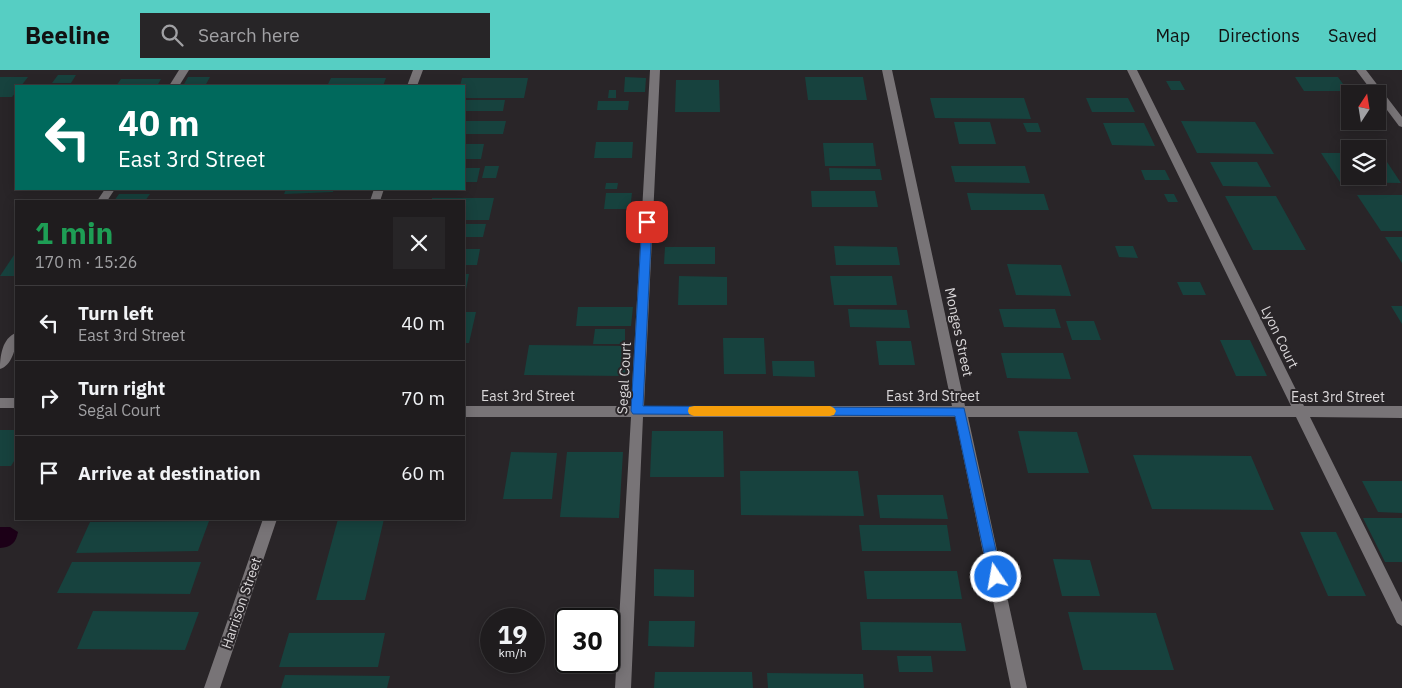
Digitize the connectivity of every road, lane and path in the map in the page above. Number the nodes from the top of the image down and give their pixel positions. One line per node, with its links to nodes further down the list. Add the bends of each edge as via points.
1 (184, 70): 7 (street)
2 (418, 70): 8 (street)
3 (655, 70): 15 (street, Segal Court)
4 (887, 70): 16 (street, Monges Street)
5 (1132, 70): 17 (street, Lyon Court)
6 (1361, 70): 9 (street)
7 (175, 85)
8 (412, 85)
9 (1402, 124)
10 (15, 340): 11 (street)
11 (0, 364)
12 (0, 403): 13 (street)
13 (15, 403)
14 (465, 411): 15 (street, East 3rd Street)
15 (637, 411): 16 (street, East 3rd Street); 22 (street, Segal Court)
16 (960, 411): 17 (street, East 3rd Street); 23 (street, Monges Street)
17 (1300, 412): 18 (street, East 3rd Street); 20 (street, Lyon Court)
18 (1402, 412)
19 (270, 520): 21 (street, Harrison Street)
20 (1402, 618)
21 (212, 688)
22 (622, 688)
23 (1019, 688)

